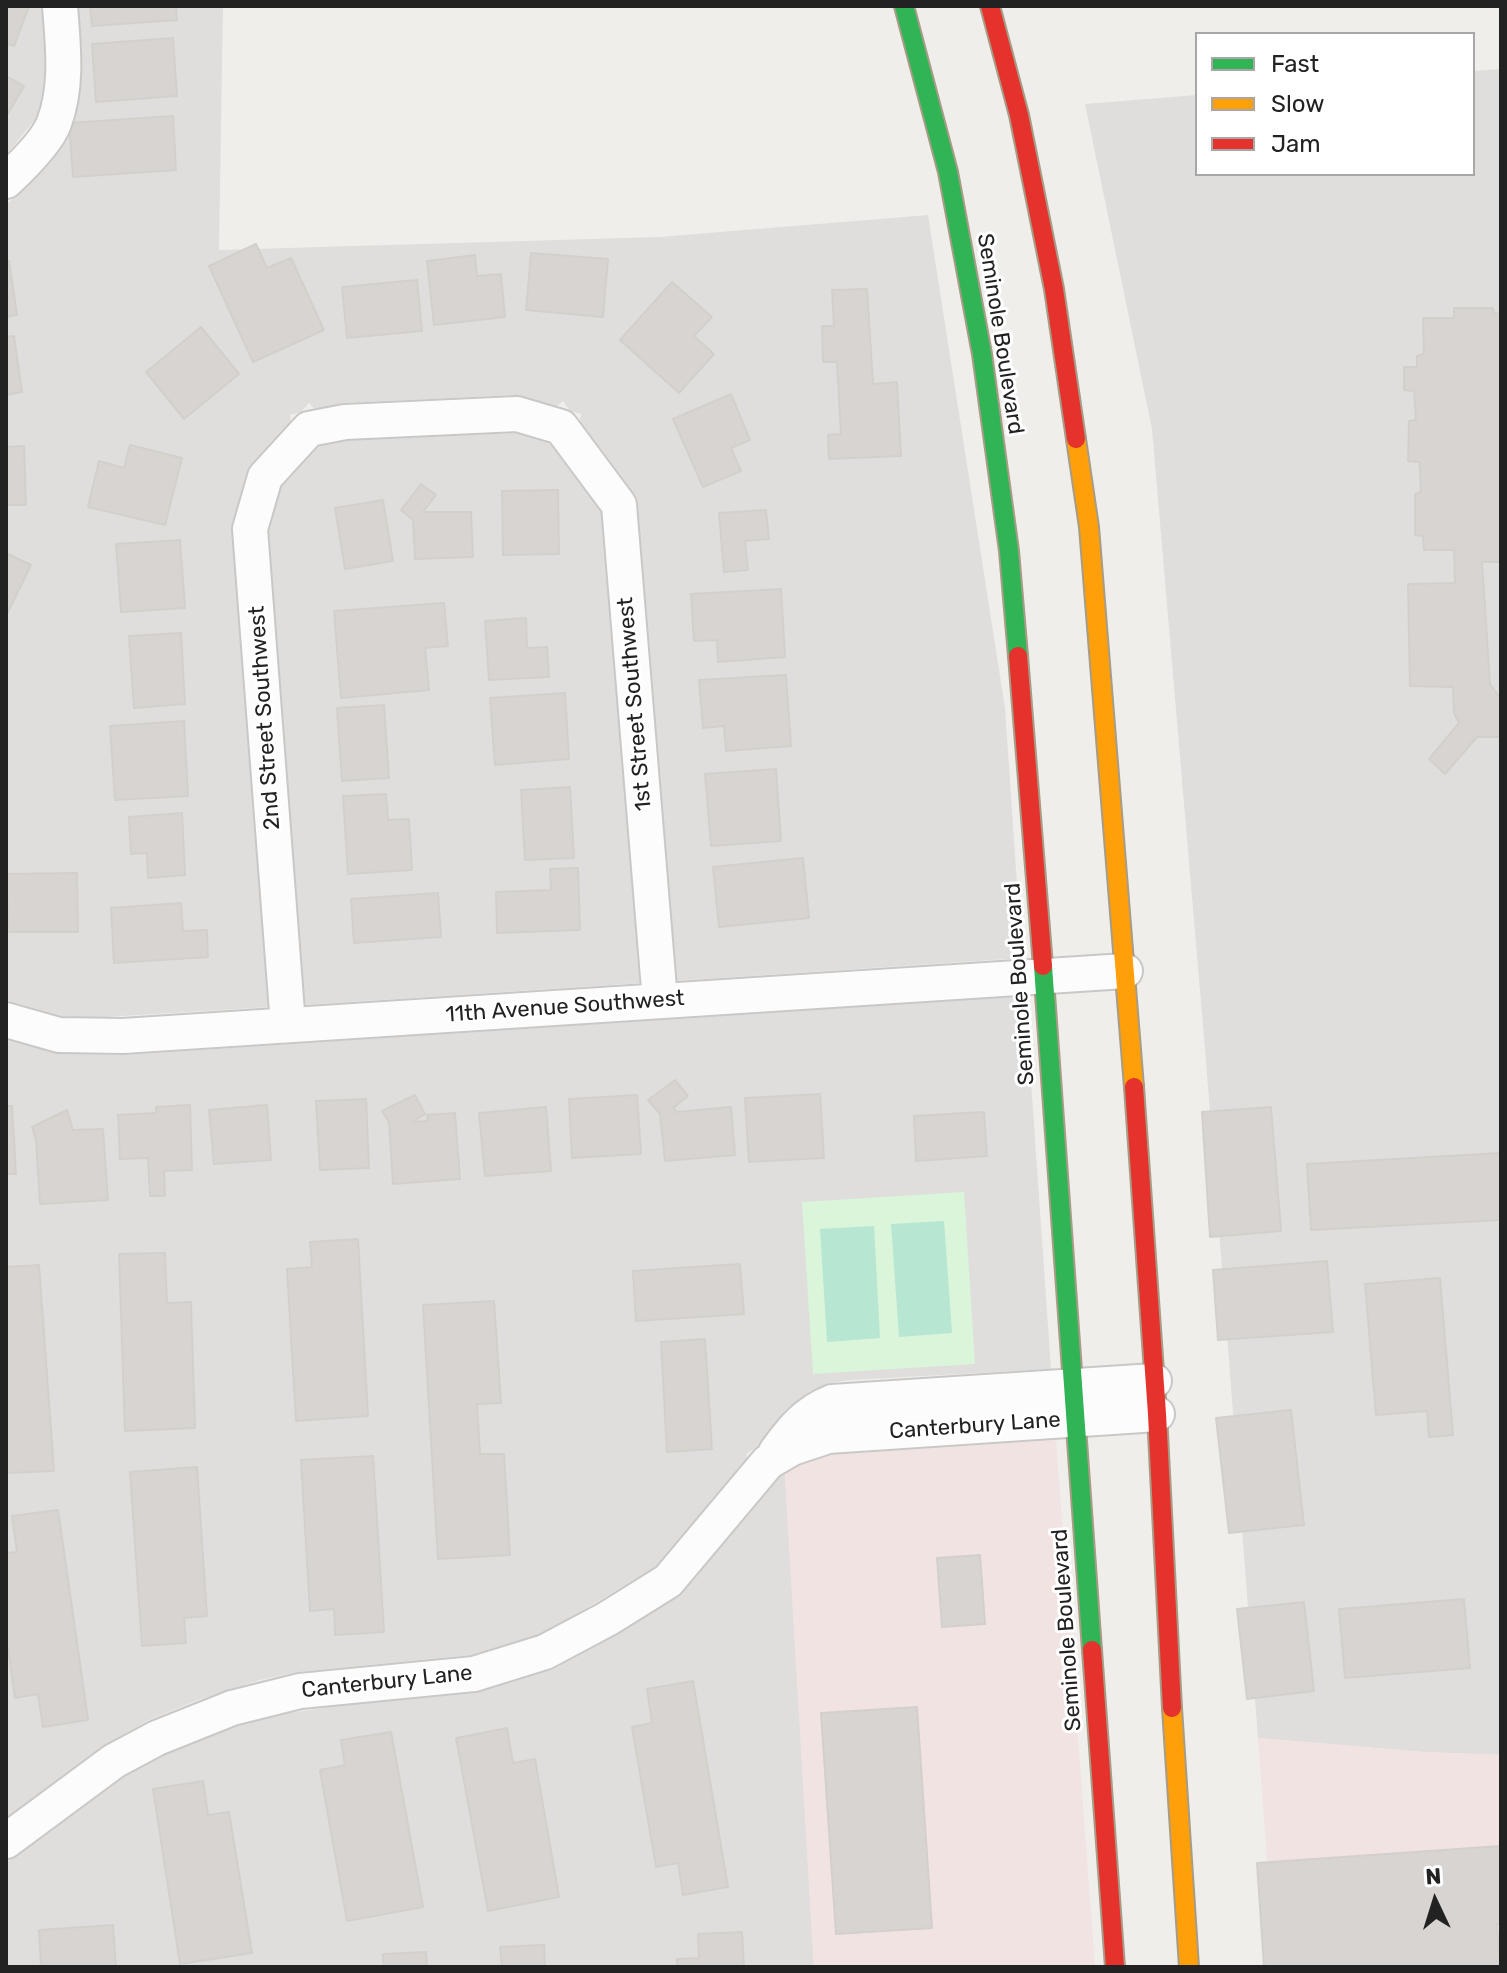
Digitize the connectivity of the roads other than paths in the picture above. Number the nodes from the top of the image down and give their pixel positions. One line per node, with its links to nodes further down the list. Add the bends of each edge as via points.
1 (60, 6): 4 (street, via 65,66 54,125)
2 (904, 6): 7 (main road, Seminole Boulevard, via 948,172 982,354 1009,551)
3 (990, 6): 6 (main road, via 1022,130 1075,421 1089,527)
4 (6, 181)
5 (309, 429): 8 (street, 1st Street Southwest, via 345,422 517,414 561,427 619,505); 10 (street, 2nd Street Southwest, via 265,477 250,529)
6 (1125, 971): 7 (street, 11th Avenue Southwest); 11 (main road)
7 (1044, 976): 8 (street, 11th Avenue Southwest); 12 (main road, Seminole Boulevard)
8 (660, 1001): 10 (street, 11th Avenue Southwest)
9 (6, 1020): 10 (street, 11th Avenue Southwest, via 59,1035 89,1036)
10 (288, 1025)
11 (1156, 1398): 12 (street, Canterbury Lane); 15 (main road)
12 (1074, 1403): 13 (street, Canterbury Lane, via 832,1402 816,1408 796,1425 668,1581 607,1619 545,1652 474,1674 300,1691 203,1718 114,1761); 14 (main road, Seminole Boulevard)
13 (6, 1841)
14 (1115, 1967)
15 (1189, 1967)

